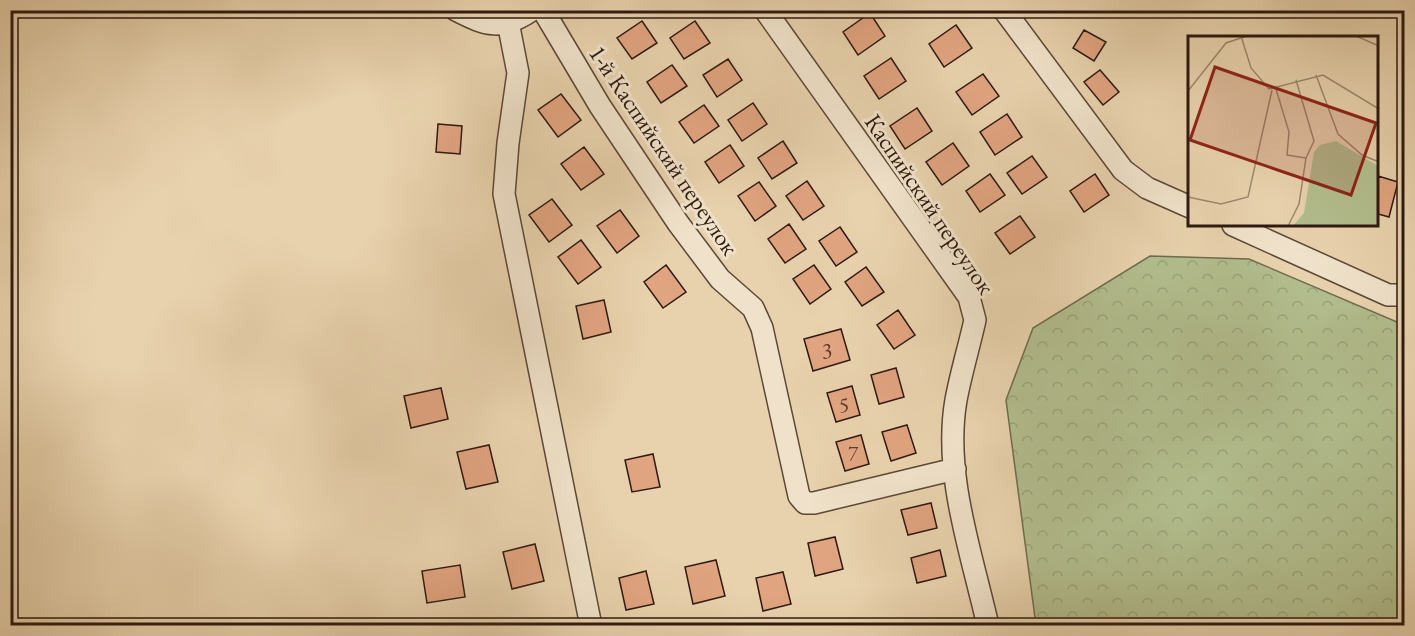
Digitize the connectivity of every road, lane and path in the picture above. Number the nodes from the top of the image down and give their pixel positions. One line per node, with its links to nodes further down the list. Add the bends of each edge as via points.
1 (456, 10): 6 (street, via 485,25)
2 (532, 10): 6 (street)
3 (543, 10): 10 (street, 1-й Каспийский переулок, via 600,106 678,223 720,279 753,308 762,328 799,496 806,503 814,503)
4 (765, 10): 10 (street, Каспийский переулок, via 969,297 975,320 956,401)
5 (1004, 10): 7 (street, via 1123,170 1147,188)
6 (508, 22): 11 (street, via 519,73 504,194)
7 (1188, 206)
8 (1235, 226): 9 (street, via 1388,295)
9 (1404, 295)
10 (956, 469): 12 (street, Каспийский переулок, via 960,504)
11 (591, 626)
12 (988, 626)

